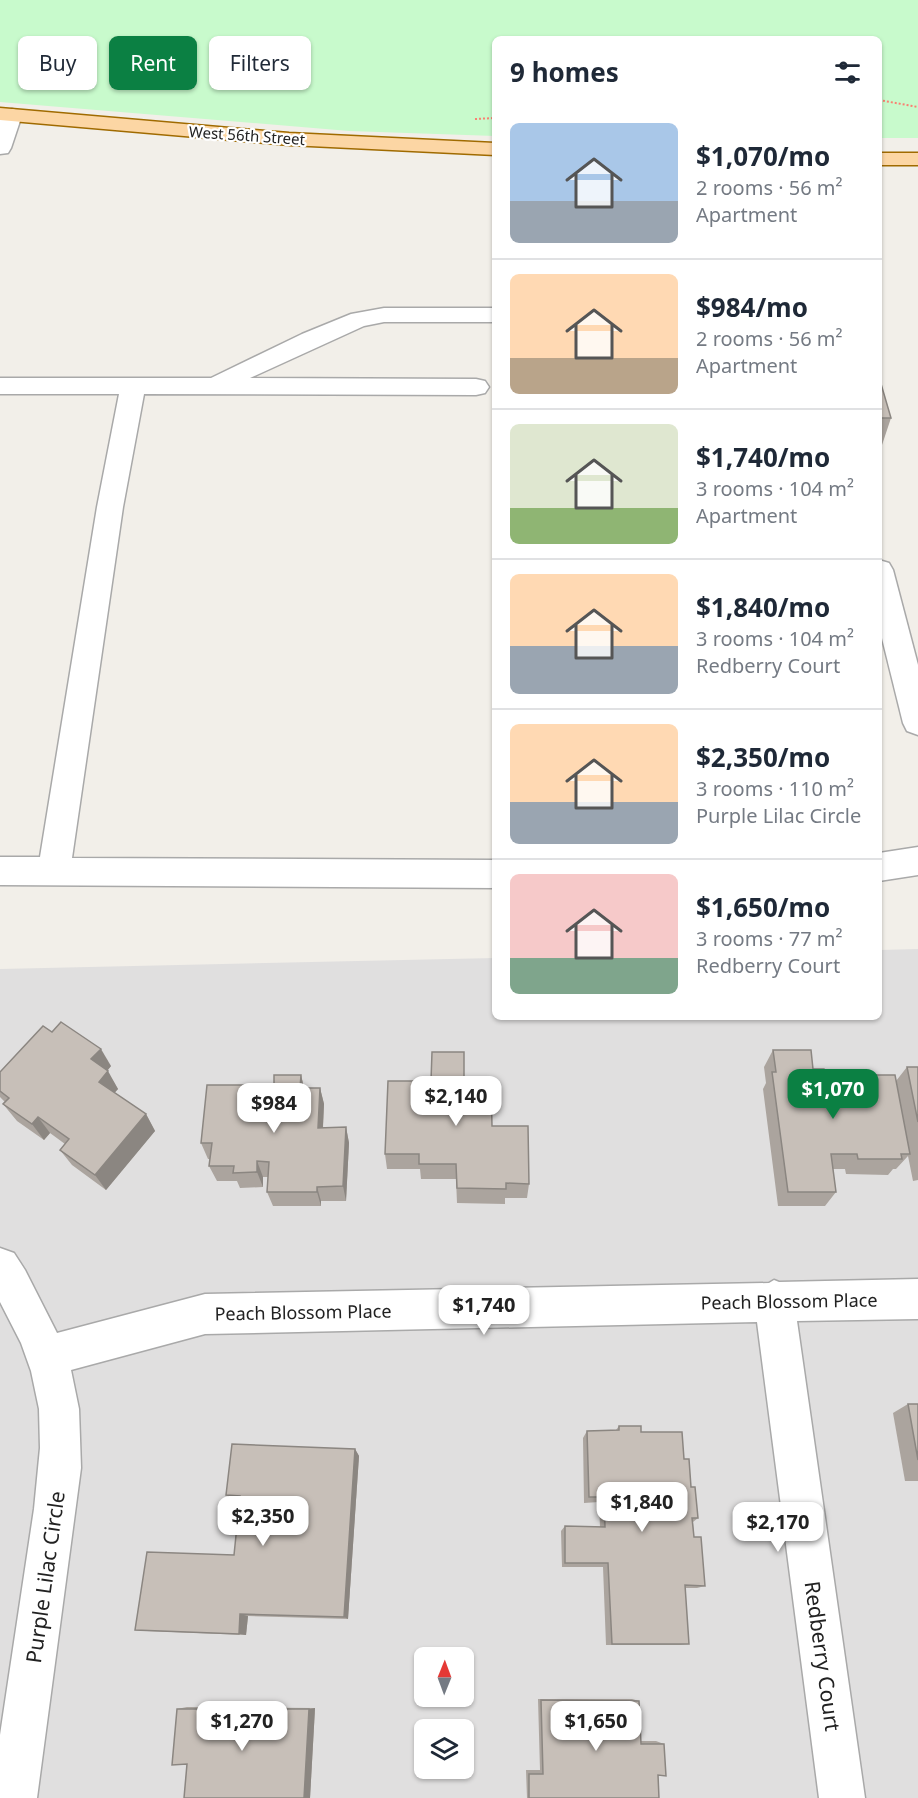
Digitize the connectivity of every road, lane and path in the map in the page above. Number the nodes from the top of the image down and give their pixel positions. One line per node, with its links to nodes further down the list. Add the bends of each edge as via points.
1 (882, 100): 2 (path)
2 (918, 107)
3 (3, 128): 4 (main road, West 56th Street); 7 (main road, West 56th Street, via 266,153)
4 (492, 149)
5 (882, 159): 6 (main road)
6 (918, 159)
7 (492, 162)
8 (492, 315): 10 (street, via 384,315 359,319)
9 (0, 386): 11 (street)
10 (213, 386): 11 (street); 12 (street)
11 (133, 387): 18 (street, via 110,507)
12 (476, 387)
13 (882, 582): 14 (street)
14 (918, 723)
15 (918, 861): 16 (street)
16 (882, 867)
17 (0, 871): 18 (street)
18 (54, 872): 19 (street)
19 (492, 874)
20 (0, 1267): 23 (street, via 22,1302)
21 (918, 1299): 22 (street, Peach Blossom Place)
22 (774, 1300): 23 (street, Peach Blossom Place, via 205,1314); 25 (street, Redberry Court)
23 (47, 1356): 24 (street, Purple Lilac Circle, via 59,1409 59,1472)
24 (14, 1798)
25 (842, 1798)

